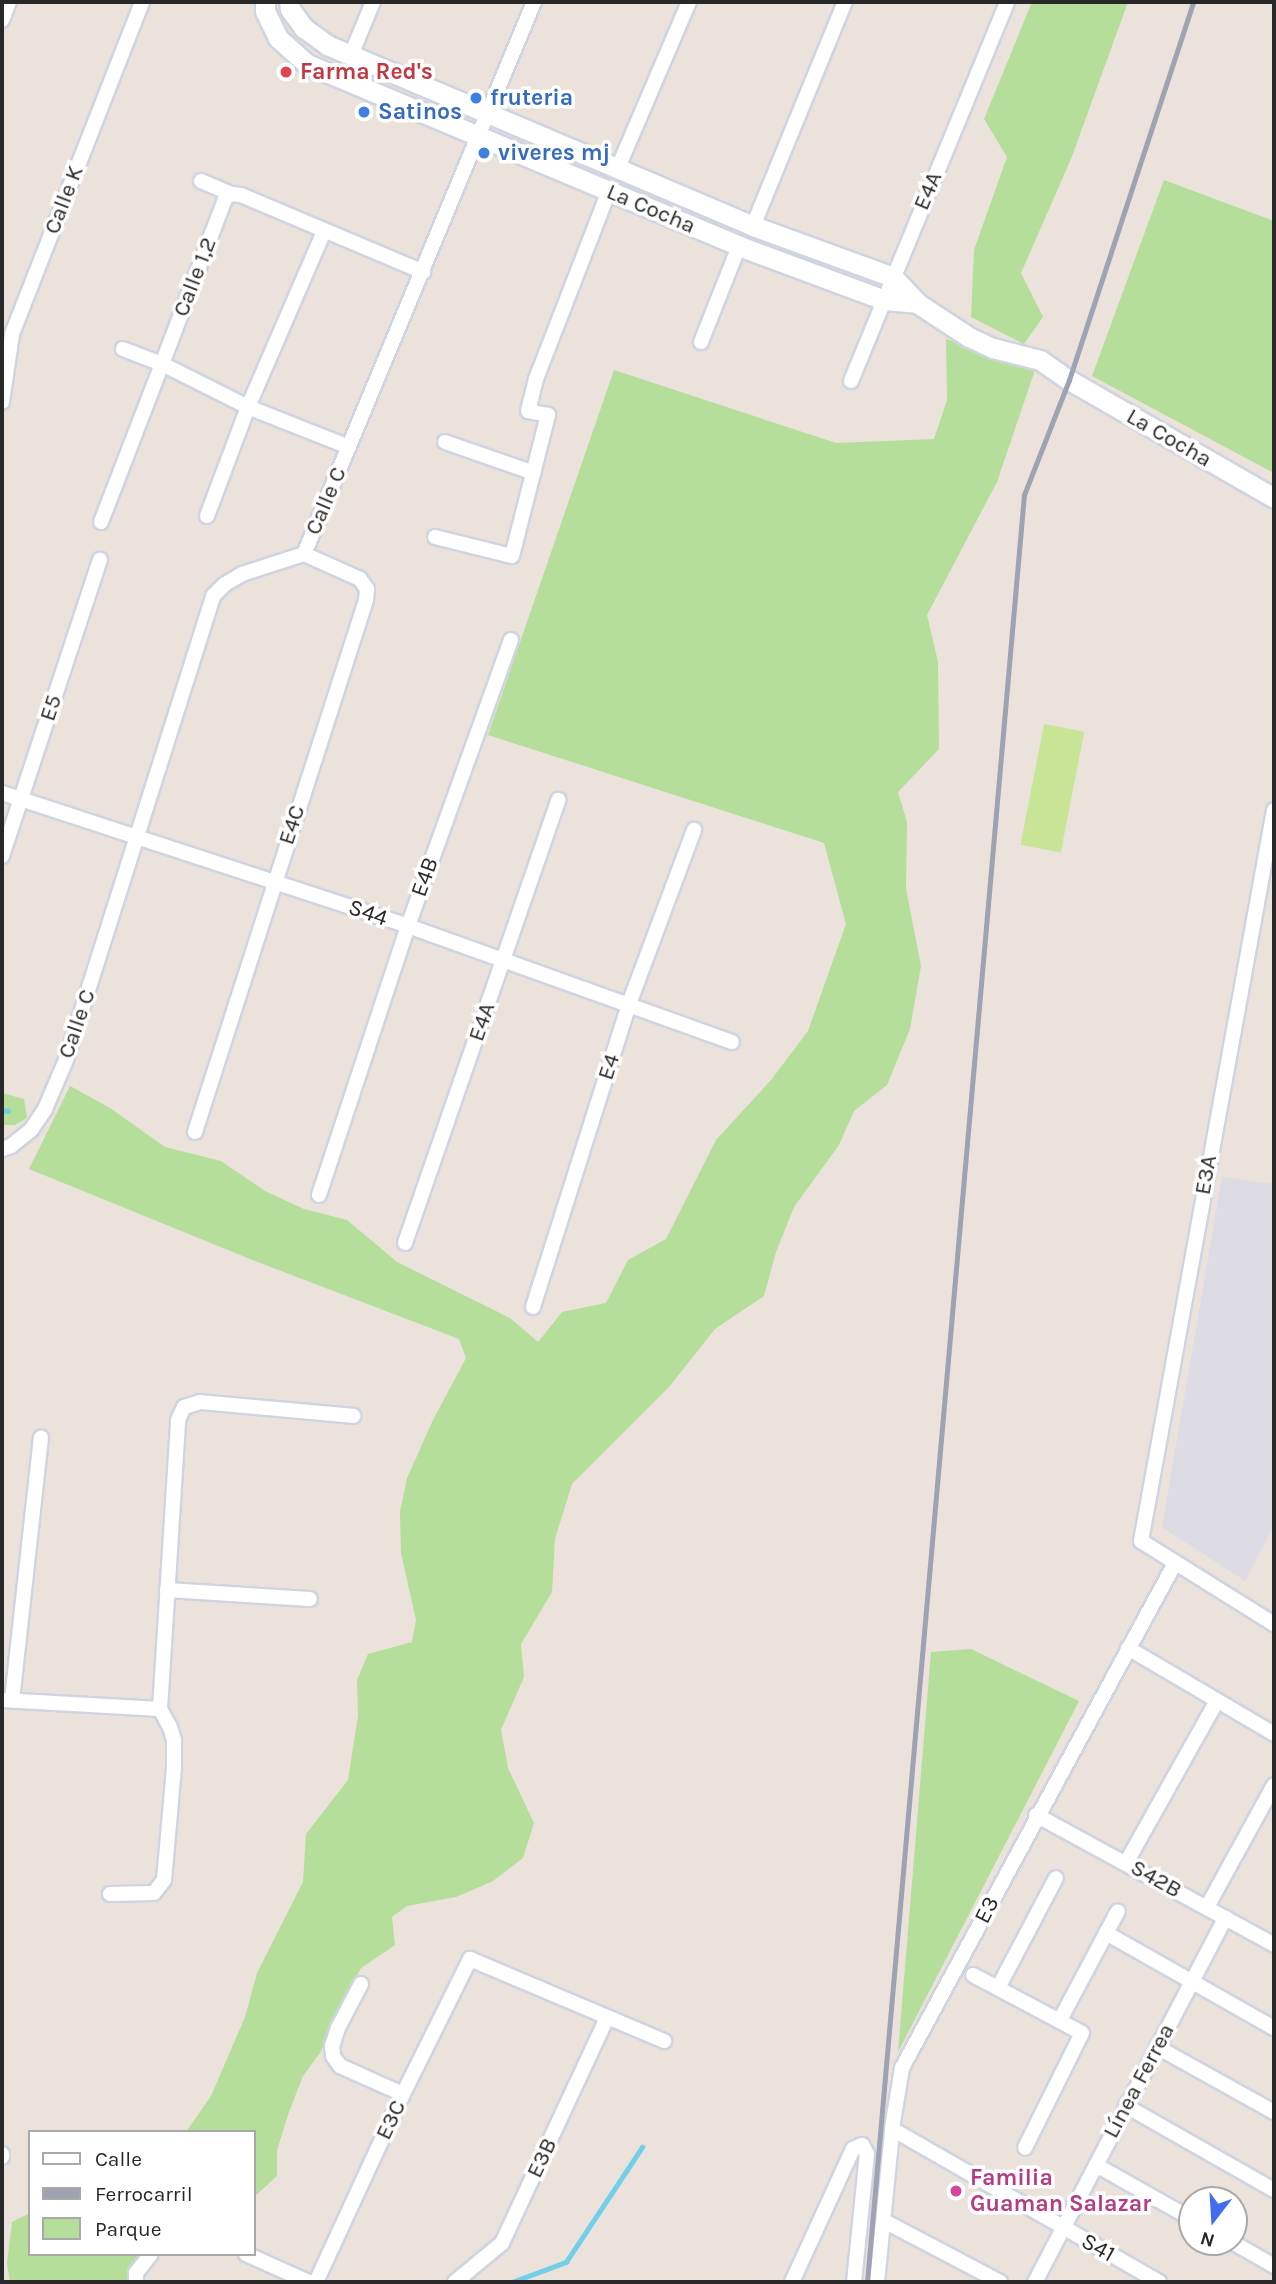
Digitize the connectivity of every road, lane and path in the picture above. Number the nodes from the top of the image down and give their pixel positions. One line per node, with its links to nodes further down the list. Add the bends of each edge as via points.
1 (9, 2): 10 (street)
2 (142, 2): 29 (street, Calle K, via 12,334)
3 (265, 2): 13 (street, La Cocha, via 278,38 307,64)
4 (289, 2): 11 (street, La Cocha, via 304,28)
5 (373, 2): 11 (street)
6 (534, 2): 12 (street, Calle C)
7 (689, 2): 14 (street)
8 (845, 2): 18 (street)
9 (1007, 2): 22 (street, E4A)
10 (2, 20)
11 (351, 55): 12 (street, La Cocha)
12 (488, 113): 13 (street, Calle C); 14 (street, La Cocha)
13 (479, 138): 16 (street, La Cocha); 21 (street, Calle C)
14 (618, 170): 18 (street, La Cocha)
15 (201, 181): 17 (street)
16 (609, 191): 20 (street, La Cocha); 33 (street, via 536,379 528,411 548,415)
17 (231, 194): 19 (street); 27 (street, Calle 1,2, via 225,199)
18 (753, 226): 22 (street, La Cocha)
19 (324, 231): 21 (street); 30 (street)
20 (739, 246): 23 (street, La Cocha); 25 (street)
21 (423, 272): 32 (street, Calle C)
22 (892, 277): 23 (street, E4A); 24 (street, La Cocha)
23 (884, 300): 24 (street, La Cocha); 28 (street, E4A)
24 (917, 303): 34 (street, La Cocha, via 969,337 1024,354)
25 (701, 342)
26 (123, 349): 27 (street)
27 (162, 364): 30 (street); 36 (street, Calle 1,2)
28 (851, 381)
29 (2, 402)
30 (248, 407): 32 (street); 35 (street)
31 (445, 442): 33 (street)
32 (349, 447): 38 (street, Calle C)
33 (534, 473): 37 (street, via 512,556)
34 (1274, 498)
35 (208, 516)
36 (101, 522)
37 (435, 537)
38 (304, 554): 46 (street, Calle C, via 242,574 213,596); 48 (street, E4C, via 360,579 367,589 366,600)
39 (100, 561): 42 (street, E5)
40 (511, 640): 49 (street, E4B)
41 (2, 793): 42 (street, S44)
42 (22, 798): 46 (street, S44); 47 (street, E5)
43 (558, 800): 50 (street, E4A)
44 (1274, 810): 60 (street, E3A, via 1141,1541)
45 (694, 830): 51 (street, E4)
46 (138, 835): 48 (street, S44); 54 (street, Calle C, via 66,1060 45,1109 30,1130)
47 (2, 856)
48 (273, 881): 49 (street, S44); 53 (street, E4C)
49 (408, 926): 50 (street, S44); 55 (street, E4B)
50 (503, 959): 51 (street, S44); 56 (street, E4A)
51 (629, 1004): 52 (street, S44); 57 (street, E4)
52 (732, 1042)
53 (195, 1132)
54 (6, 1148)
55 (319, 1195)
56 (405, 1243)
57 (533, 1307)
58 (353, 1416): 61 (street, via 200,1402 184,1407 178,1420)
59 (41, 1438): 65 (street)
60 (1175, 1563): 63 (street); 64 (street, E3)
61 (167, 1590): 62 (street); 67 (street)
62 (310, 1599)
63 (1274, 1624)
64 (1128, 1648): 66 (street); 70 (street, E3)
65 (7, 1700): 67 (street)
66 (1217, 1701): 68 (street); 71 (street)
67 (160, 1709): 73 (street, via 172,1732 174,1749 164,1880 154,1893)
68 (1274, 1734)
69 (1274, 1785): 74 (street)
70 (1036, 1815): 71 (street, S42B); 91 (street, E3, via 902,2068)
71 (1126, 1863): 74 (street, S42B)
72 (1056, 1878): 82 (street)
73 (110, 1894)
74 (1207, 1907): 76 (street, S42B)
75 (1118, 1911): 77 (street)
76 (1225, 1918): 78 (street, S42B); 80 (street, Línea Ferrea)
77 (1106, 1933): 80 (street); 84 (street)
78 (1274, 1945)
79 (973, 1975): 82 (street)
80 (1192, 1981): 85 (street); 87 (street, Línea Ferrea)
81 (361, 1984): 88 (street, via 331,2046 333,2056 340,2066)
82 (998, 1988): 84 (street)
83 (607, 2018): 86 (street); 88 (street, E3C, via 470,1959); 105 (street, E3B, via 502,2243)
84 (1060, 2020): 92 (street, via 1079,2029 1081,2039)
85 (1274, 2028)
86 (664, 2042)
87 (1157, 2047): 89 (street, Línea Ferrea); 90 (street)
88 (403, 2094): 104 (street, E3C)
89 (1126, 2106): 93 (street, Línea Ferrea); 94 (street)
90 (1274, 2112)
91 (892, 2129): 96 (street, E3); 97 (street, S41)
92 (1025, 2148)
93 (1096, 2165): 95 (street); 97 (street, Línea Ferrea)
94 (1274, 2190)
95 (1178, 2211)
96 (884, 2221): 108 (street, E3); 109 (street)
97 (1062, 2228): 110 (street, Línea Ferrea); 111 (street, S41)
98 (1248, 2251): 101 (street)
99 (149, 2256): 102 (street, via 136,2273)
100 (250, 2256): 103 (street)
101 (1274, 2266)
102 (136, 2282)
103 (309, 2282)
104 (316, 2282)
105 (456, 2282)
106 (792, 2282): 107 (street, via 853,2149 862,2145 867,2154)
107 (854, 2282)
108 (877, 2282)
109 (1000, 2282)
110 (1035, 2282)
111 (1159, 2282)

